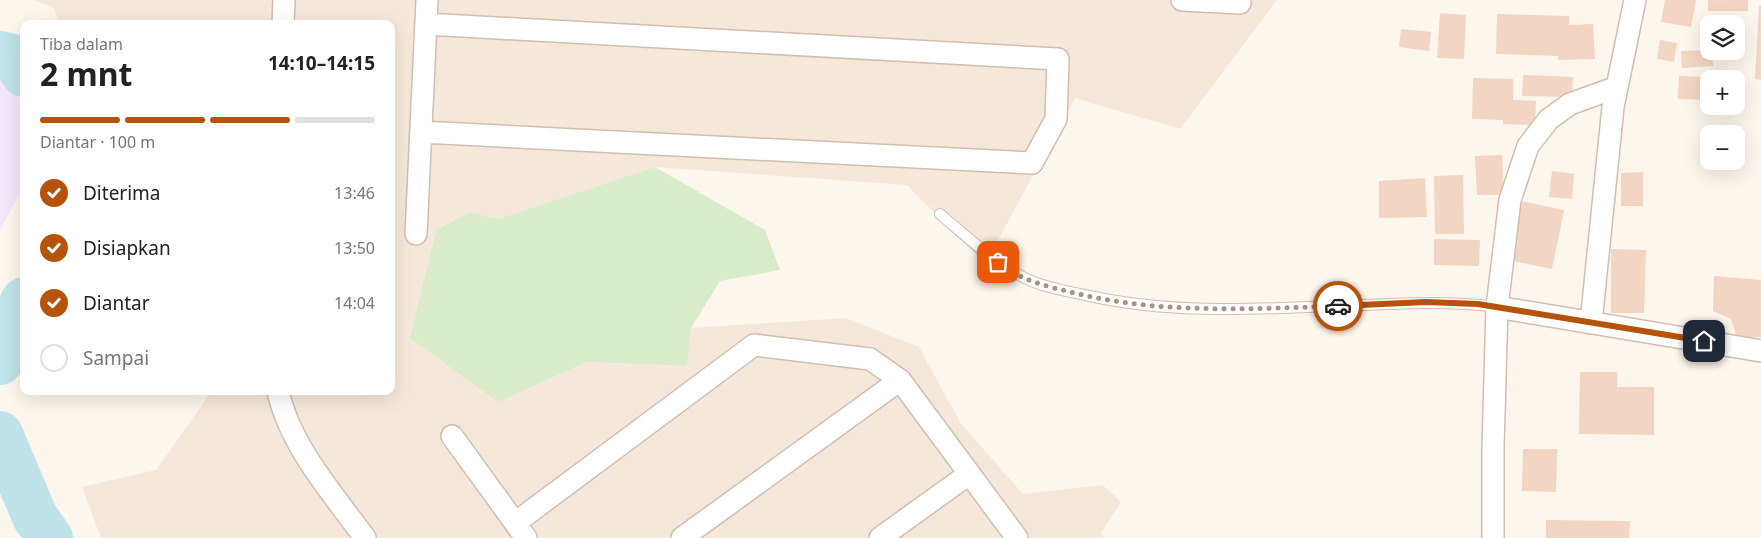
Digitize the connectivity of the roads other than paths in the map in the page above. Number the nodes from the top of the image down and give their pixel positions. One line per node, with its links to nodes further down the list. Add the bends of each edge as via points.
1 (284, 0): 6 (street)
2 (427, 0): 7 (street)
3 (1182, 0): 5 (street)
4 (1635, 0): 8 (street)
5 (1240, 3)
6 (283, 20)
7 (426, 24): 9 (street); 9 (street, via 1058,60 1056,119 1032,163)
8 (1617, 87): 12 (street, via 1570,104 1549,119 1528,146 1510,200); 13 (street)
9 (420, 132): 11 (street)
10 (940, 214): 12 (lane, via 986,254 1022,277 1113,302 1168,308 1241,310 1426,302)
11 (416, 234)
12 (1497, 307): 13 (street); 24 (street)
13 (1591, 323): 14 (street)
14 (1761, 351)
15 (900, 380): 18 (street); 19 (street, via 870,359 754,344); 21 (street)
16 (279, 395): 20 (street, via 308,459)
17 (452, 436): 19 (street)
18 (969, 474): 22 (street); 23 (street)
19 (520, 530)
20 (365, 538)
21 (682, 538)
22 (880, 538)
23 (1017, 538)
24 (1494, 538)

